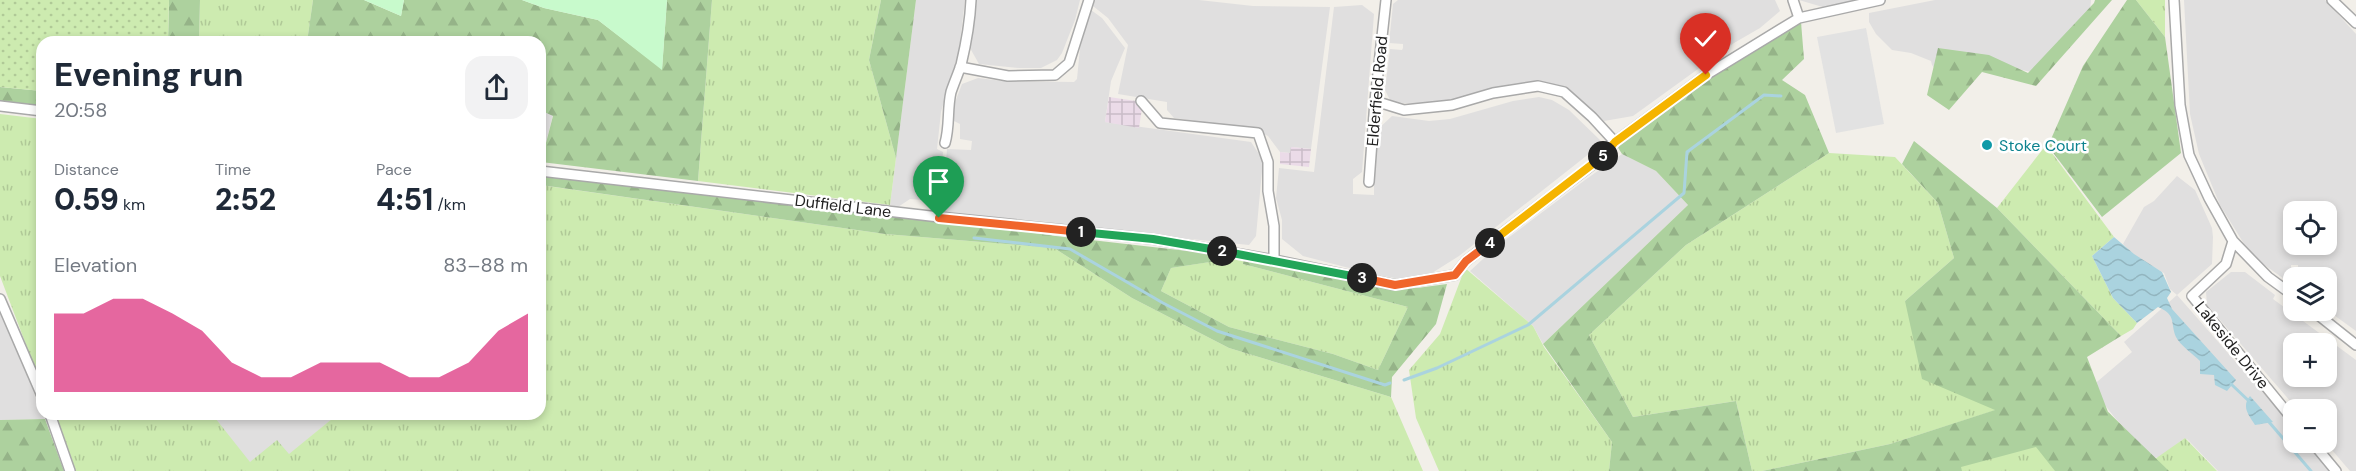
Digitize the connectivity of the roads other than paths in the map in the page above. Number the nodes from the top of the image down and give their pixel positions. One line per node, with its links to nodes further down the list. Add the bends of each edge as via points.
1 (971, 0): 10 (street)
2 (1089, 0): 10 (street, via 1069,63 1055,75 1008,76)
3 (1386, 0): 12 (street, Elderfield Road)
4 (1793, 0): 8 (street)
5 (1880, 0): 8 (street, Duffield Lane)
6 (2174, 0): 19 (street, via 2180,105 2189,155)
7 (2332, 0): 9 (street)
8 (1799, 18): 15 (street, Duffield Lane, via 1706,75)
9 (2356, 23)
10 (960, 67): 16 (street, via 951,92)
11 (1141, 101): 20 (street, via 1160,123 1258,133 1268,162)
12 (1375, 101): 15 (street, via 1404,110 1538,86 1564,92); 18 (street, Elderfield Road)
13 (0, 106): 14 (street)
14 (36, 110)
15 (1615, 142): 20 (street, Duffield Lane, via 1592,165 1466,261 1455,275 1395,285)
16 (945, 143)
17 (546, 172): 20 (street, Duffield Lane, via 1153,239)
18 (1369, 182)
19 (2233, 241): 21 (street); 26 (street, Lakeside Drive, via 2226,264 2192,296)
20 (1274, 260)
21 (2283, 288)
22 (0, 299): 25 (street)
23 (2326, 321): 24 (street)
24 (2356, 345)
25 (36, 382)
26 (2283, 408)
27 (52, 420): 29 (street)
28 (2321, 453): 30 (street)
29 (70, 471)
30 (2336, 471)

